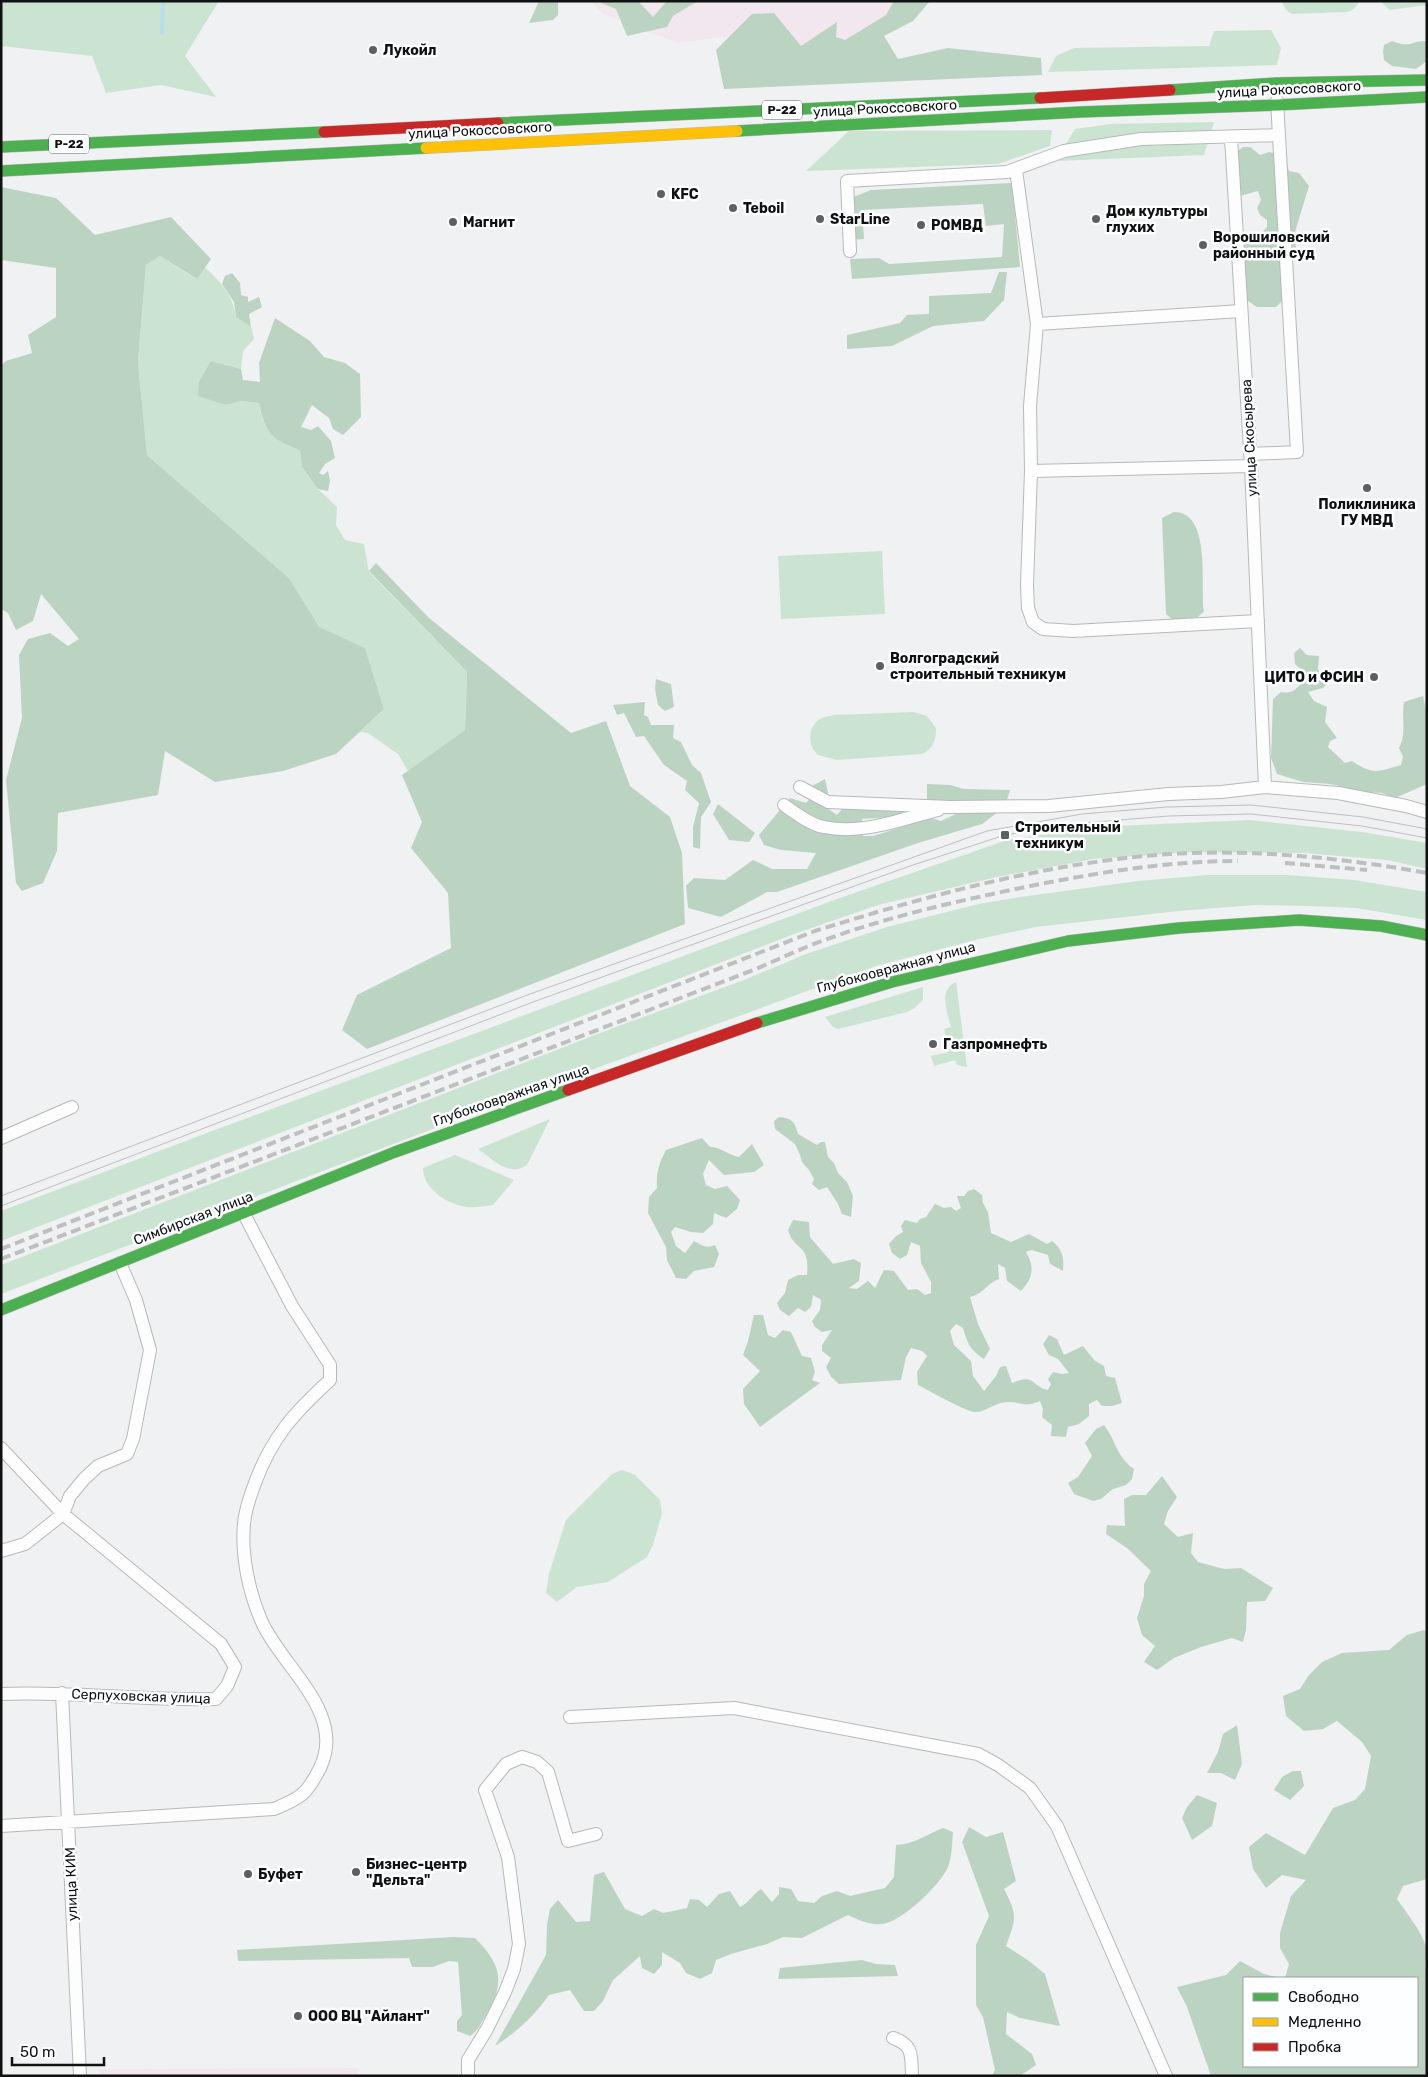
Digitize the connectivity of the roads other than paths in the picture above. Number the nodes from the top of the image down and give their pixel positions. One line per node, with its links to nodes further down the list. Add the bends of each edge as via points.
1 (1427, 80): 2 (main road, улица Рокоссовского / Р-22)
2 (1276, 84): 4 (street); 7 (main road, улица Рокоссовского / Р-22)
3 (1427, 97): 4 (main road, улица Рокоссовского / Р-22)
4 (1278, 105): 5 (street); 9 (main road, улица Рокоссовского / Р-22, via 1080,112)
5 (1280, 135): 6 (street); 13 (street, via 1297,452)
6 (1230, 138): 8 (street, via 1141,139 1064,151); 11 (street, улица Скосырева)
7 (1, 147)
8 (1016, 170): 10 (street, via 847,181); 12 (street)
9 (1, 171)
10 (850, 251)
11 (1241, 311): 12 (street); 13 (street, улица Скосырева)
12 (1037, 324): 14 (street, via 1030,406)
13 (1251, 460): 14 (street); 15 (street, улица Скосырева)
14 (1031, 472): 15 (street, via 1028,608 1038,626 1056,631)
15 (1258, 621): 17 (street, улица Скосырева)
16 (800, 787): 19 (street, via 828,802)
17 (1265, 787): 19 (street, via 1049,806); 20 (street, via 1338,793)
18 (784, 805): 19 (street, via 823,827 853,830)
19 (950, 807)
20 (1427, 812)
21 (1427, 935): 24 (main road, Глубокоовражная улица, via 1381,926 1299,920 1179,928 1068,941 981,960 786,1012)
22 (72, 1107): 23 (street)
23 (1, 1138)
24 (395, 1152): 25 (main road, Симбирская улица)
25 (244, 1214): 26 (main road, Симбирская улица); 34 (street, via 292,1306 330,1366 330,1380 279,1433 263,1462 244,1524 248,1577 262,1622 306,1686 327,1730 326,1755 298,1800 274,1809)
26 (120, 1263): 27 (main road, Симбирская улица); 29 (street, via 136,1300 150,1350 133,1439 127,1454 98,1466 84,1479 70,1496)
27 (1, 1310)
28 (1, 1448): 29 (street)
29 (62, 1514): 30 (street, via 25,1544); 31 (street, Серпуховская улица, via 221,1644 235,1667 227,1686 216,1700)
30 (1, 1551)
31 (62, 1692): 32 (street, Серпуховская улица); 34 (street, улица КИМ)
32 (1, 1694)
33 (570, 1717): 41 (street, via 734,1708 978,1754 998,1765 1030,1788 1057,1826)
34 (68, 1822): 35 (street); 38 (street, улица КИМ)
35 (1, 1826)
36 (596, 1834): 39 (street, via 568,1841 548,1772 538,1762 522,1757 506,1764 485,1790 508,1857 519,1944 505,1992 468,2060)
37 (893, 2038): 40 (street, via 904,2042 911,2053)
38 (80, 2076)
39 (468, 2076)
40 (912, 2076)
41 (1166, 2076)

